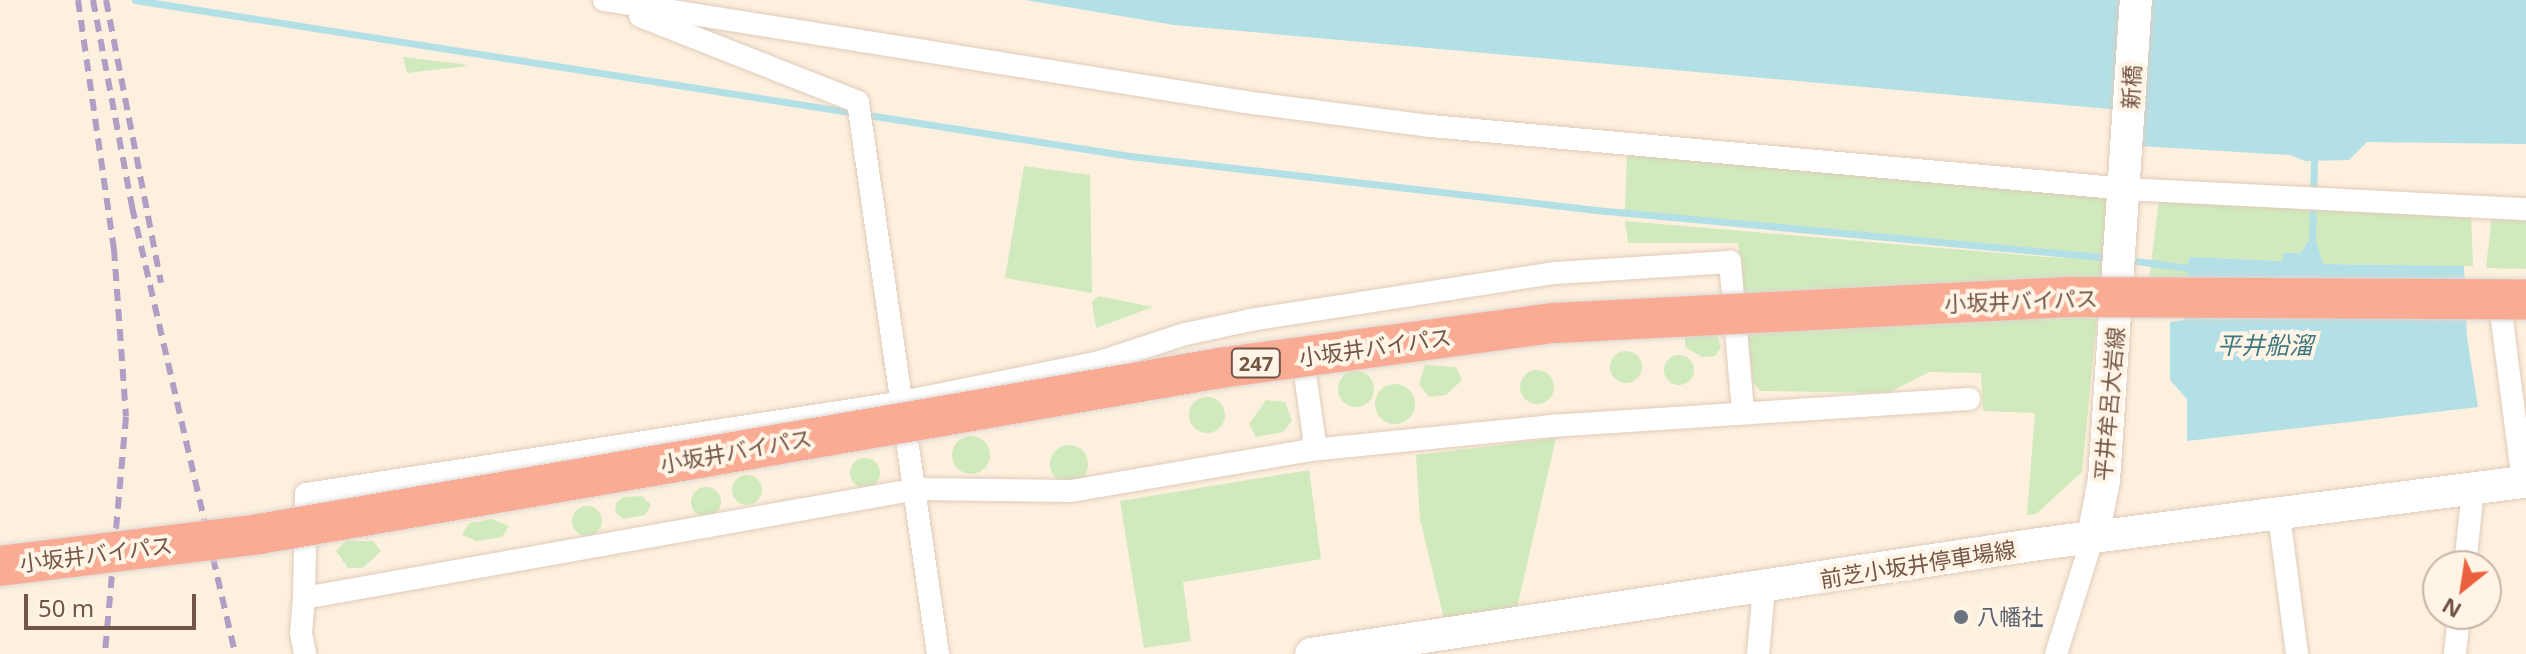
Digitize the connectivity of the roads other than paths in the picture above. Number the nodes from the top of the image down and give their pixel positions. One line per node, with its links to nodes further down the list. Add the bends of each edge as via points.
1 (598, 0): 9 (street, via 858,102)
2 (604, 0): 4 (street, via 1245,102 1431,126)
3 (2136, 0): 4 (main road, 新橋)
4 (2126, 182): 5 (street); 16 (main road, 平井牟呂大岩線, via 2104,480)
5 (2526, 209)
6 (2514, 310): 12 (street); 18 (highway, 小坂井バイパス / 247, bridge, via 2068,297 1555,323 1220,368 259,534)
7 (1305, 374): 11 (street, via 1314,437)
8 (1969, 399): 10 (street)
9 (904, 402): 10 (street, via 1100,362 1185,334 1400,294 1554,273 1730,262); 13 (street); 20 (street, via 306,494)
10 (1743, 411): 11 (street)
11 (1311, 450): 13 (street, via 1071,491)
12 (2524, 482): 14 (main road, 前芝小坂井停車場線)
13 (917, 489): 20 (street); 23 (street)
14 (2473, 489): 15 (main road, 前芝小坂井停車場線); 17 (street)
15 (2279, 515): 16 (main road, 前芝小坂井停車場線); 27 (street)
16 (2093, 537): 19 (main road, 前芝小坂井停車場線); 26 (street)
17 (2467, 550)
18 (0, 566)
19 (1764, 589): 24 (main road, 前芝小坂井停車場線); 25 (street)
20 (304, 598): 22 (street)
21 (2457, 630): 28 (street)
22 (305, 654)
23 (938, 654)
24 (1311, 654)
25 (1758, 654)
26 (2056, 654)
27 (2297, 654)
28 (2455, 654)

